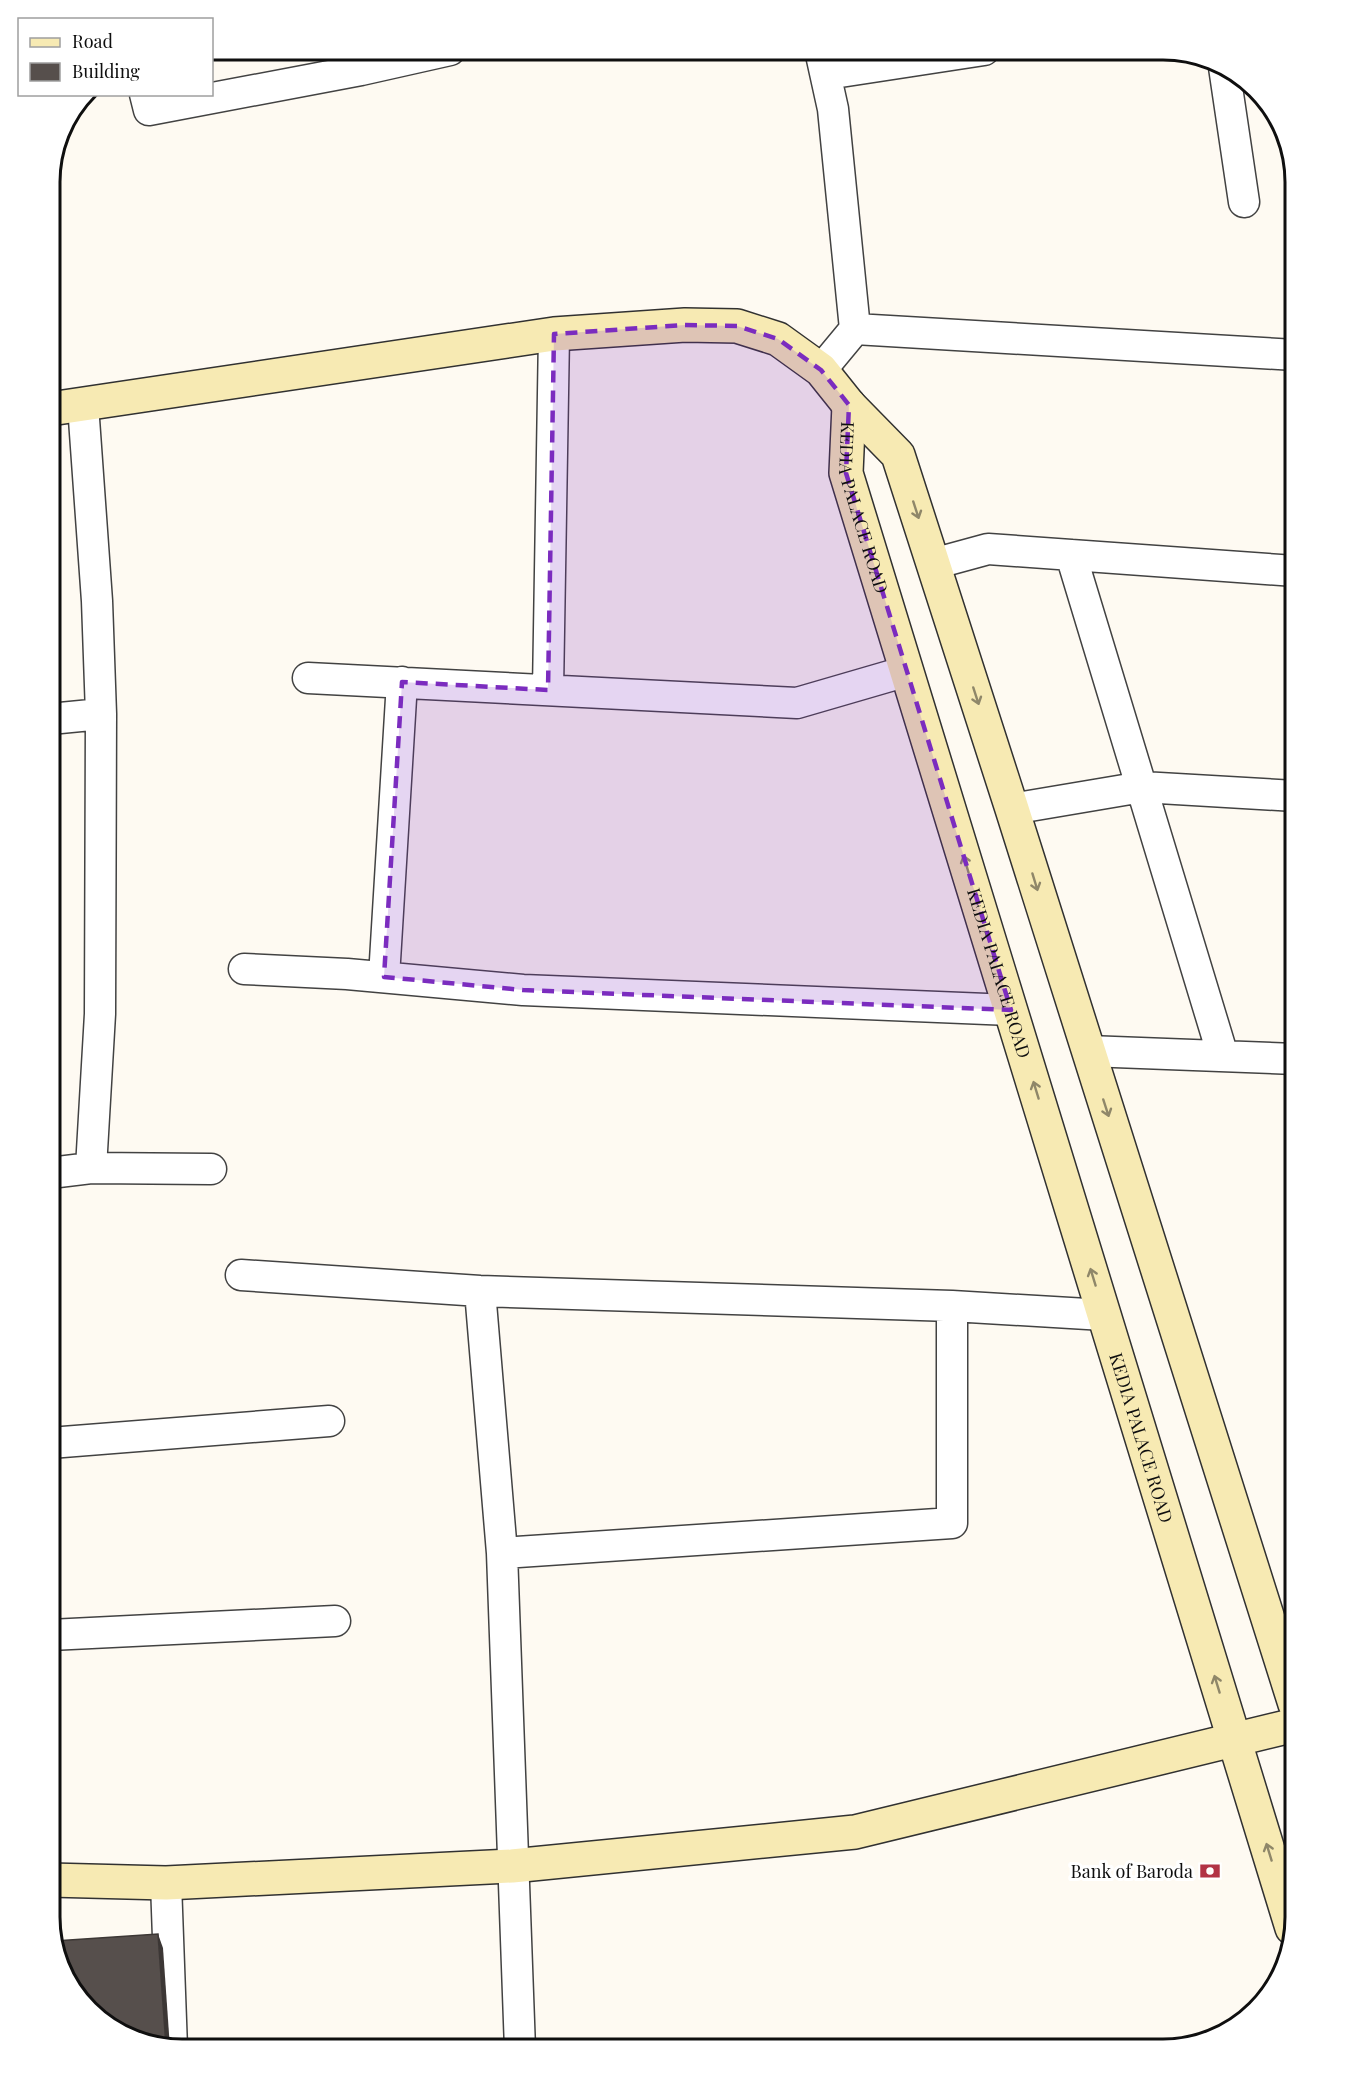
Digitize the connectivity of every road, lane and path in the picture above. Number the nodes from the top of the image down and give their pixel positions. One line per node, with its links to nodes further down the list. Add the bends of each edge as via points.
1 (406, 60): 5 (street, via 149,110)
2 (851, 60): 3 (street)
3 (824, 62): 7 (street, via 833,108)
4 (1225, 78): 6 (street)
5 (146, 96)
6 (1244, 202)
7 (855, 329): 9 (street); 10 (street)
8 (554, 334): 10 (street, via 685,325 737,326 778,339); 11 (street); 20 (street)
9 (1285, 354)
10 (820, 370): 12 (street)
11 (83, 405): 13 (street); 21 (street)
12 (849, 405): 15 (street, KEDIA PALACE ROAD, one-way to 15, via 898,455); 17 (street, KEDIA PALACE ROAD, via 846,473)
13 (60, 408)
14 (1071, 555): 15 (street, via 987,549); 16 (street); 23 (street)
15 (933, 564): 25 (street, KEDIA PALACE ROAD, one-way to 25)
16 (1285, 570)
17 (907, 671): 20 (street, via 797,703); 28 (street, KEDIA PALACE ROAD, one-way to 17)
18 (308, 678): 19 (street)
19 (402, 682): 20 (street); 27 (street)
20 (548, 690)
21 (101, 714): 22 (street); 32 (street, via 100,1014)
22 (60, 718)
23 (1142, 787): 24 (street); 25 (street); 30 (street)
24 (1285, 795)
25 (1012, 808): 29 (street, KEDIA PALACE ROAD, one-way to 29)
26 (244, 969): 27 (street)
27 (384, 977): 28 (street, via 523,990)
28 (1011, 1010): 38 (street, KEDIA PALACE ROAD, one-way to 28)
29 (1088, 1051): 30 (street); 44 (street, KEDIA PALACE ROAD, one-way to 44)
30 (1223, 1056): 31 (street)
31 (1285, 1059)
32 (91, 1168): 33 (street); 34 (street)
33 (211, 1169)
34 (60, 1172)
35 (242, 1275): 36 (street)
36 (480, 1292): 37 (street); 41 (street)
37 (952, 1306): 38 (street); 41 (street, via 952,1523)
38 (1104, 1316): 46 (street, KEDIA PALACE ROAD, one-way to 38)
39 (329, 1420): 40 (street)
40 (60, 1442)
41 (502, 1553): 47 (street)
42 (335, 1621): 43 (street)
43 (60, 1635)
44 (1285, 1669)
45 (1285, 1728): 46 (street)
46 (1234, 1740): 47 (street, via 855,1832); 50 (street, KEDIA PALACE ROAD, one-way to 46)
47 (512, 1866): 49 (street); 52 (street)
48 (60, 1880): 49 (street)
49 (166, 1883): 51 (street)
50 (1285, 1905)
51 (172, 2039)
52 (520, 2039)

